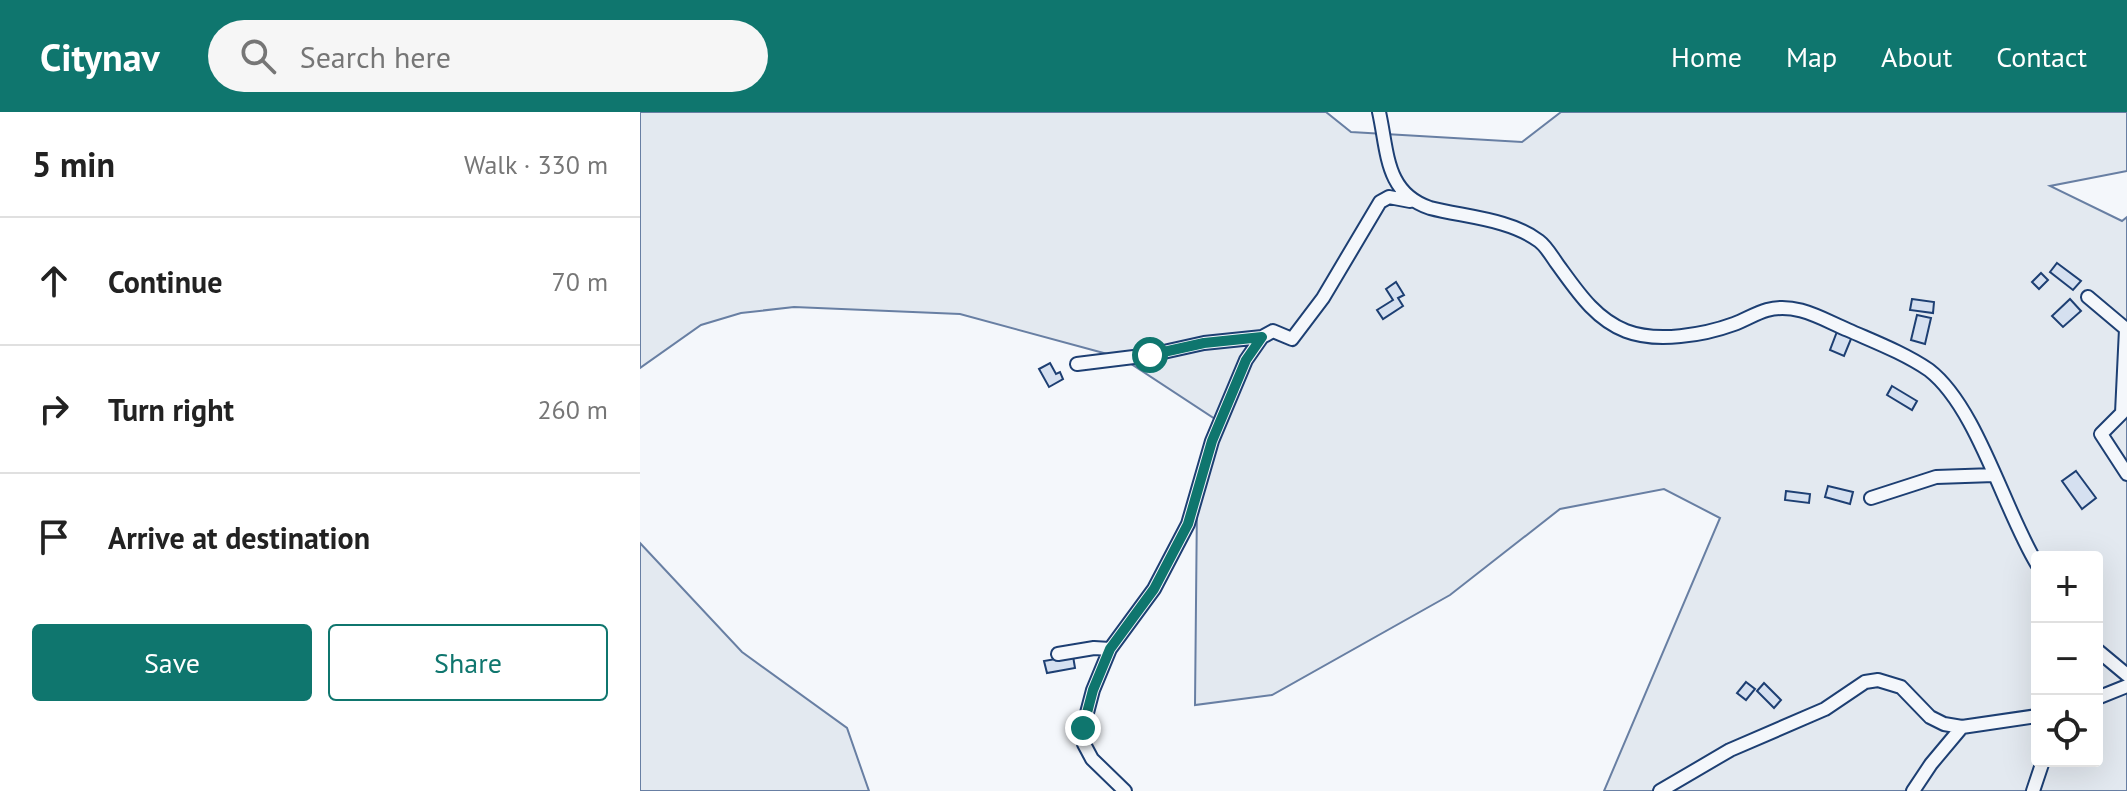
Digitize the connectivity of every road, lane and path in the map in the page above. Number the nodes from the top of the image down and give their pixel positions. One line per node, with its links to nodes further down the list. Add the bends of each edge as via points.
1 (1379, 112): 2 (street, via 1393,177)
2 (1415, 203): 4 (street, via 1389,197 1380,202 1296,336 1288,339 1273,331); 7 (street, via 1525,231 1542,244 1588,306 1628,332 1653,336 1705,331 1768,310 1795,309 1898,352 1949,390)
3 (2088, 297): 6 (street, via 2126,329 2122,413 2101,434)
4 (1262, 337): 5 (street); 10 (street, via 1246,360 1212,441 1188,524 1154,589)
5 (1077, 364)
6 (2127, 474)
7 (1994, 475): 8 (street, via 1936,477); 9 (street)
8 (1871, 498)
9 (2031, 554)
10 (1110, 649): 11 (street); 19 (street, via 1093,690 1084,744)
11 (1058, 654)
12 (2103, 655): 13 (street)
13 (2127, 675)
14 (2127, 686): 15 (street)
15 (2103, 696)
16 (2031, 717): 17 (street)
17 (1962, 727): 20 (street, via 1930,717 1901,687 1865,682 1825,709 1730,750); 21 (street)
18 (2041, 767): 22 (street)
19 (1125, 791)
20 (1660, 791)
21 (1913, 791)
22 (2033, 791)

